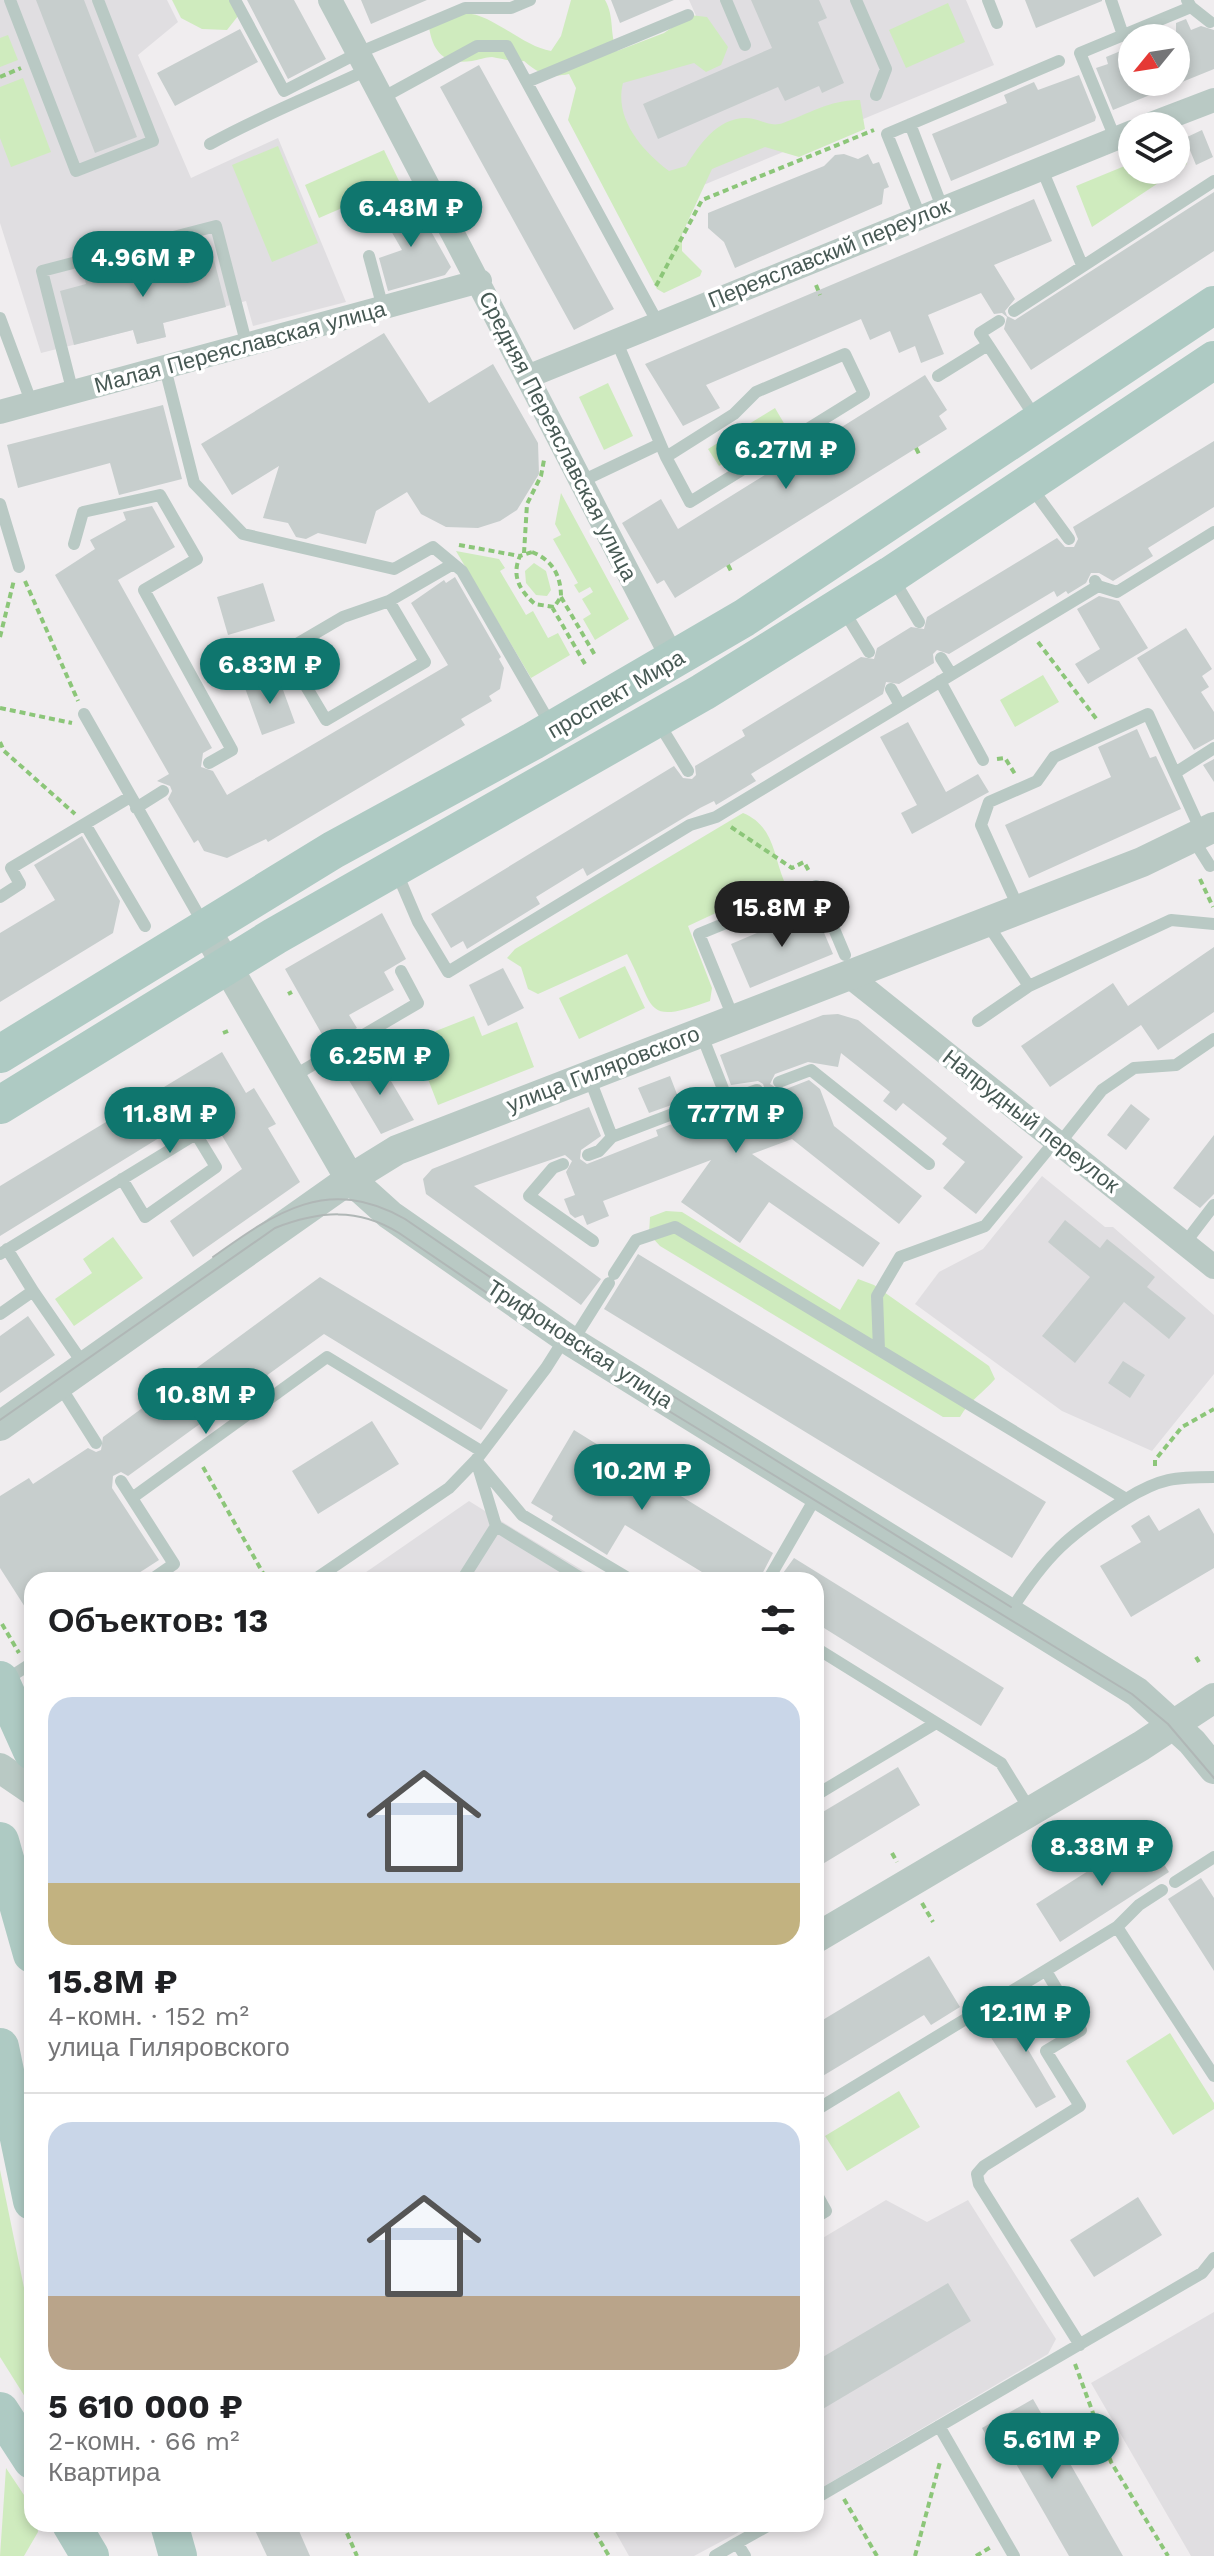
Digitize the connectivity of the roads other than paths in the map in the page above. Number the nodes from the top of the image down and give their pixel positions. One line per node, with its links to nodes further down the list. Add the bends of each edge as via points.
1 (10, 0): 2 (lane, via 76,171 153,141)
2 (98, 0)
3 (235, 0): 19 (lane, via 284,91)
4 (330, 0): 19 (street, Средняя Переяславская улица)
5 (530, 0): 19 (lane, via 511,8 465,8)
6 (726, 0): 17 (lane)
7 (856, 0): 21 (lane, via 886,69)
8 (988, 0): 13 (lane)
9 (1111, 0): 14 (lane)
10 (1189, 3): 12 (lane); 15 (lane)
11 (688, 15): 20 (lane)
12 (1210, 22)
13 (997, 23)
14 (1119, 24)
15 (1146, 24)
16 (1118, 37): 26 (lane, via 1080,53)
17 (745, 45)
18 (1059, 61): 25 (lane)
19 (363, 62): 22 (street, Средняя Переяславская улица); 28 (lane, via 275,114)
20 (527, 82): 22 (lane, via 507,46 477,46); 38 (lane)
21 (876, 95)
22 (382, 98): 34 (street, Средняя Переяславская улица)
23 (1211, 106): 24 (street)
24 (1190, 112)
25 (910, 124): 31 (lane); 31 (lane, via 887,134)
26 (1118, 124)
27 (1118, 137): 29 (street, Переяславский переулок)
28 (210, 144)
29 (1041, 167): 31 (street, Переяславский переулок); 33 (lane)
30 (1214, 181): 33 (lane)
31 (931, 212): 38 (street, Переяславский переулок)
32 (369, 256): 36 (lane)
33 (1082, 265): 37 (lane)
34 (480, 281): 36 (street, Малая Переяславская улица); 47 (street, Средняя Переяславская улица)
35 (1214, 305): 51 (main road, проспект Мира)
36 (383, 308): 43 (street, Малая Переяславская улица)
37 (1014, 311)
38 (653, 313): 41 (street, Переяславский переулок)
39 (0, 318): 49 (lane)
40 (999, 321): 42 (lane, via 980,333)
41 (616, 340): 47 (street, Переяславский переулок); 52 (lane)
42 (988, 345): 46 (lane); 51 (lane)
43 (247, 346): 45 (street, Малая Переяславская улица); 48 (lane, via 216,226 42,271)
44 (1214, 360): 55 (main road, проспект Мира)
45 (165, 368): 48 (street, Малая Переяславская улица); 60 (lane, via 194,483 243,534 394,569 433,547)
46 (938, 376)
47 (527, 377): 54 (street, Средняя Переяславская улица)
48 (73, 393): 49 (street, Малая Переяславская улица)
49 (32, 404): 50 (street, Малая Переяславская улица)
50 (0, 412)
51 (1039, 423): 68 (main road, проспект Мира)
52 (660, 444): 53 (lane); 54 (lane)
53 (666, 457): 53 (lane, via 734,414 756,392 845,354 864,394 690,502)
54 (579, 482): 68 (street, Средняя Переяславская улица)
55 (1029, 484): 58 (lane); 62 (main road, проспект Мира)
56 (0, 504): 61 (lane)
57 (1214, 532): 69 (lane, via 1117,592 1096,584)
58 (1069, 539)
59 (74, 544): 77 (lane, via 83,512 160,495 197,559 144,590 232,750)
60 (453, 564): 63 (lane); 74 (lane, via 462,571)
61 (19, 567)
62 (891, 575): 64 (main road, проспект Мира); 65 (lane)
63 (389, 601): 63 (lane, via 425,662 326,720 285,651 343,617)
64 (841, 606): 66 (lane); 73 (main road, проспект Мира)
65 (919, 622)
66 (869, 652)
67 (941, 658): 69 (lane)
68 (674, 661): 74 (main road, проспект Мира)
69 (946, 678): 71 (lane); 76 (lane)
70 (891, 689): 71 (lane)
71 (900, 705): 83 (lane)
72 (84, 714): 81 (lane)
73 (657, 720): 78 (lane); 87 (main road, проспект Мира)
74 (554, 729): 93 (main road, проспект Мира, via 406,808)
75 (1214, 748): 79 (lane)
76 (983, 760)
77 (209, 763)
78 (688, 771)
79 (1175, 773): 85 (lane); 89 (lane, via 1148,714 1054,757 1037,781 989,802 981,825)
80 (163, 791): 81 (lane)
81 (133, 803): 84 (lane); 93 (lane)
82 (708, 805): 83 (lane)
83 (716, 817): 87 (lane, via 690,825 448,972)
84 (85, 824): 88 (lane, via 11,868 20,884); 92 (lane)
85 (1203, 833): 86 (lane); 89 (street, улица Гиляровского)
86 (1210, 866)
87 (394, 867): 94 (main road, проспект Мира)
88 (0, 897)
89 (1019, 909): 90 (street, улица Гиляровского)
90 (986, 922): 95 (street, улица Гиляровского); 97 (lane)
91 (1214, 924): 97 (lane, via 1171,920)
92 (145, 926)
93 (205, 928): 94 (street, Трифоновская улица); 102 (main road, проспект Мира)
94 (227, 965): 104 (street, Трифоновская улица); 108 (main road, проспект Мира)
95 (846, 965): 98 (street, улица Гиляровского); 98 (lane, via 816,886 699,934); 110 (street, Напрудный переулок)
96 (401, 971): 104 (lane, via 418,1003)
97 (1029, 986): 99 (lane)
98 (733, 1017): 100 (street, улица Гиляровского)
99 (978, 1021)
100 (700, 1031): 103 (street, улица Гиляровского); 107 (lane)
101 (1214, 1039): 110 (lane, via 1176,1065 1134,1068 1123,1075 1102,1090)
102 (0, 1054)
103 (587, 1074): 109 (lane); 115 (street, улица Гиляровского, via 397,1150)
104 (292, 1077): 115 (street, Трифоновская улица)
105 (779, 1082): 113 (lane, via 811,1070)
106 (757, 1090): 107 (lane)
107 (725, 1094): 109 (lane)
108 (0, 1105)
109 (612, 1137): 111 (lane)
110 (1057, 1142): 119 (street, Напрудный переулок); 125 (lane, via 985,1226 900,1257 877,1296)
111 (588, 1155)
112 (563, 1164): 118 (lane, via 529,1196)
113 (929, 1164)
114 (122, 1179): 114 (lane, via 196,1134 216,1167 145,1217); 120 (lane)
115 (350, 1179): 124 (street, Трифоновская улица, via 390,1215); 126 (street, улица Гиляровского)
116 (1214, 1205): 119 (lane)
117 (10, 1229): 120 (lane)
118 (593, 1241)
119 (1185, 1243): 121 (street, Напрудный переулок)
120 (8, 1248): 122 (lane)
121 (1214, 1267)
122 (33, 1291): 123 (lane); 126 (lane)
123 (0, 1314)
124 (568, 1340): 125 (lane, via 636,1240 675,1227); 130 (lane); 133 (street, Трифоновская улица)
125 (879, 1350): 135 (lane)
126 (86, 1368): 127 (street, улица Гиляровского)
127 (60, 1386): 128 (street, улица Гиляровского); 129 (lane)
128 (0, 1426)
129 (96, 1443)
130 (478, 1455): 134 (lane, via 327,1357); 136 (lane); 138 (lane, via 449,1488); 141 (lane, via 522,1515)
131 (1214, 1477): 135 (lane, via 1155,1481)
132 (121, 1481): 134 (lane)
133 (817, 1495): 142 (lane); 143 (street, Трифоновская улица)
134 (132, 1498): 137 (lane, via 174,1564)
135 (1126, 1499): 143 (lane, via 1077,1529 1050,1554)
136 (496, 1526): 139 (lane); 140 (lane)
137 (162, 1572)
138 (326, 1572)
139 (467, 1572)
140 (571, 1572)
141 (618, 1572)
142 (773, 1572)
143 (1009, 1613): 148 (street, Трифоновская улица, via 1137,1692)
144 (824, 1653): 149 (lane)
145 (11, 1676): 147 (main road)
146 (1214, 1698): 148 (street)
147 (24, 1722)
148 (1172, 1722): 151 (street, Трифоновская улица); 154 (street, via 1141,1746)
149 (936, 1723): 153 (lane); 154 (lane, via 1001,1763)
150 (0, 1768): 152 (street)
151 (1214, 1769)
152 (24, 1784)
153 (824, 1790)
154 (1030, 1810): 162 (street)
155 (0, 1841): 160 (main road, bridge)
156 (1214, 1857): 157 (lane)
157 (1175, 1882)
158 (1162, 1890): 161 (lane)
159 (7, 1921): 163 (lane)
160 (24, 1926)
161 (1117, 1927): 164 (lane); 166 (lane)
162 (824, 1933)
163 (24, 1939)
164 (1046, 1971): 167 (lane); 170 (lane, via 1081,2030 1046,2051 1080,2106 977,2174)
165 (0, 2047): 168 (main road)
166 (1214, 2076)
167 (824, 2105)
168 (24, 2163)
169 (1214, 2258): 170 (lane, via 1202,2273)
170 (1075, 2348): 172 (lane)
171 (0, 2411): 173 (main road)
172 (939, 2426): 174 (lane); 185 (lane)
173 (24, 2448)
174 (824, 2493)
175 (76, 2532): 180 (main road)
176 (106, 2532): 181 (main road)
177 (171, 2532): 182 (main road)
178 (757, 2532): 179 (lane)
179 (737, 2543): 183 (lane); 184 (lane)
180 (90, 2556)
181 (114, 2556)
182 (178, 2556)
183 (715, 2556)
184 (745, 2556)
185 (1014, 2556)

